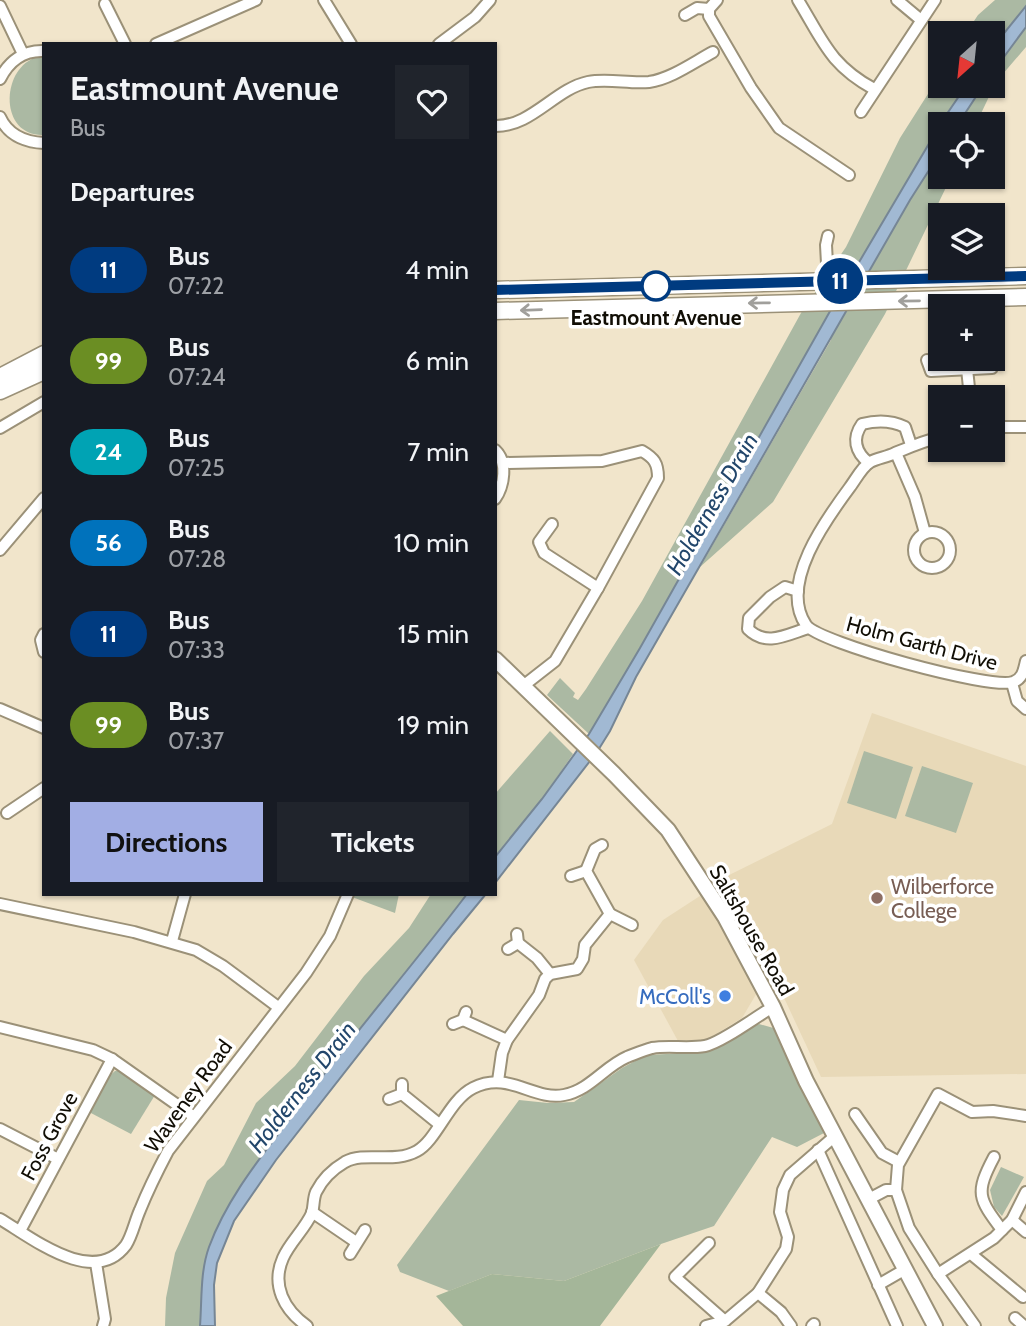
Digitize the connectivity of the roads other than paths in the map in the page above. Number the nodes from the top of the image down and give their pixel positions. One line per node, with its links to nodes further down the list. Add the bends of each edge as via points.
1 (324, 0): 14 (street)
2 (490, 0): 15 (street)
3 (798, 0): 20 (street, via 831,56)
4 (897, 0): 11 (street)
5 (935, 0): 11 (street)
6 (252, 1): 13 (street)
7 (105, 4): 12 (street)
8 (713, 4): 10 (street); 27 (street, via 709,16 779,128 832,170)
9 (0, 6): 18 (street)
10 (685, 15)
11 (921, 20): 20 (street)
12 (124, 42)
13 (160, 42)
14 (350, 42)
15 (442, 42)
16 (42, 51): 18 (street)
17 (713, 52): 23 (street, via 659,80 589,82 518,121)
18 (23, 54): 19 (street, via 6,67)
19 (0, 79)
20 (874, 89): 21 (street)
21 (861, 112)
22 (0, 117): 25 (street)
23 (497, 126)
24 (0, 133): 25 (street)
25 (13, 134): 26 (street)
26 (42, 144)
27 (849, 176)
28 (828, 236): 30 (street)
29 (1026, 276): 30 (highway)
30 (833, 281): 31 (highway)
31 (497, 290)
32 (1026, 297): 33 (highway, one-way to 33)
33 (497, 311)
34 (42, 355): 36 (highway)
35 (42, 372): 37 (highway)
36 (0, 377)
37 (0, 390)
38 (42, 403): 41 (street)
39 (1005, 427): 40 (street)
40 (1026, 427)
41 (0, 428)
42 (928, 440): 43 (street)
43 (911, 445): 45 (street); 47 (street, via 905,427 896,422 862,424 855,443)
44 (497, 452): 46 (street)
45 (896, 453): 47 (street); 51 (street)
46 (503, 463): 48 (street, via 502,489); 53 (street, via 602,461 642,451 653,457 658,478)
47 (869, 463): 54 (street, via 823,523)
48 (497, 496)
49 (39, 511): 52 (street)
50 (552, 524): 53 (street, via 539,542 544,553)
51 (925, 533)
52 (0, 550)
53 (598, 588): 59 (street, via 555,661)
54 (798, 591): 55 (street); 55 (street, via 785,587 770,597 749,618 748,629 766,640)
55 (807, 628): 58 (street, Holm Garth Drive, via 897,661 974,681)
56 (497, 661): 59 (main road, Saltshouse Road)
57 (1025, 668): 58 (street, Holm Garth Drive)
58 (1012, 683): 61 (street, via 1017,701)
59 (523, 686): 77 (main road, Saltshouse Road, via 668,830 725,917)
60 (0, 709): 62 (street)
61 (1026, 709)
62 (42, 727)
63 (42, 789): 64 (street)
64 (7, 813)
65 (602, 845): 66 (street, via 595,849)
66 (586, 871): 67 (street); 71 (street)
67 (571, 876)
68 (184, 896): 73 (street)
69 (347, 896): 76 (street, Waveney Road, via 330,936)
70 (0, 904): 73 (street)
71 (610, 914): 72 (street); 75 (street, via 585,945 577,969)
72 (632, 925)
73 (172, 942): 76 (street, via 223,965)
74 (514, 942): 75 (street)
75 (550, 974): 80 (street)
76 (278, 1007): 85 (street, Waveney Road)
77 (773, 1007): 82 (street, via 708,1046 653,1048 624,1058 576,1092 547,1097); 89 (main road, Saltshouse Road)
78 (461, 1019): 80 (street)
79 (0, 1027): 81 (street)
80 (507, 1040): 82 (street)
81 (112, 1059): 85 (street); 92 (street, Foss Grove)
82 (498, 1081): 87 (street, via 472,1088)
83 (389, 1099): 87 (street, via 402,1089)
84 (855, 1114): 93 (street, via 881,1153)
85 (193, 1116): 108 (street, Waveney Road, via 167,1151 126,1245)
86 (1026, 1116): 93 (street, via 972,1112 937,1094)
87 (439, 1124): 97 (street, via 419,1150 400,1158 351,1160 327,1175)
88 (0, 1129): 92 (street)
89 (835, 1136): 90 (street); 96 (main road, Saltshouse Road)
90 (818, 1150): 111 (street); 112 (street, via 790,1175 783,1190 780,1212 788,1237 786,1249)
91 (994, 1157): 101 (street, via 981,1182 985,1206)
92 (58, 1159): 102 (street, Foss Grove)
93 (899, 1162): 94 (street)
94 (896, 1190): 96 (street); 110 (street, via 909,1228)
95 (1026, 1192): 99 (street)
96 (869, 1199): 109 (main road, Saltshouse Road)
97 (312, 1212): 104 (street); 116 (street, via 283,1257 278,1275 278,1288)
98 (0, 1219): 102 (street)
99 (1012, 1220): 101 (street); 103 (street)
100 (365, 1230): 104 (street)
101 (1002, 1230): 107 (street)
102 (20, 1231): 108 (street, via 75,1260)
103 (1026, 1232)
104 (356, 1242): 106 (street)
105 (709, 1243): 115 (street, via 675,1277)
106 (350, 1254)
107 (971, 1254): 110 (street); 113 (street)
108 (96, 1263): 117 (street)
109 (904, 1270): 111 (street); 122 (main road, Saltshouse Road)
110 (938, 1274): 123 (street)
111 (878, 1284): 121 (street)
112 (758, 1293): 115 (street); 120 (street)
113 (1023, 1297)
114 (1015, 1318): 124 (street)
115 (725, 1321): 119 (street)
116 (293, 1322): 118 (street)
117 (103, 1326)
118 (307, 1326)
119 (706, 1326)
120 (791, 1326)
121 (897, 1326)
122 (934, 1326)
123 (975, 1326)
124 (1024, 1326)

